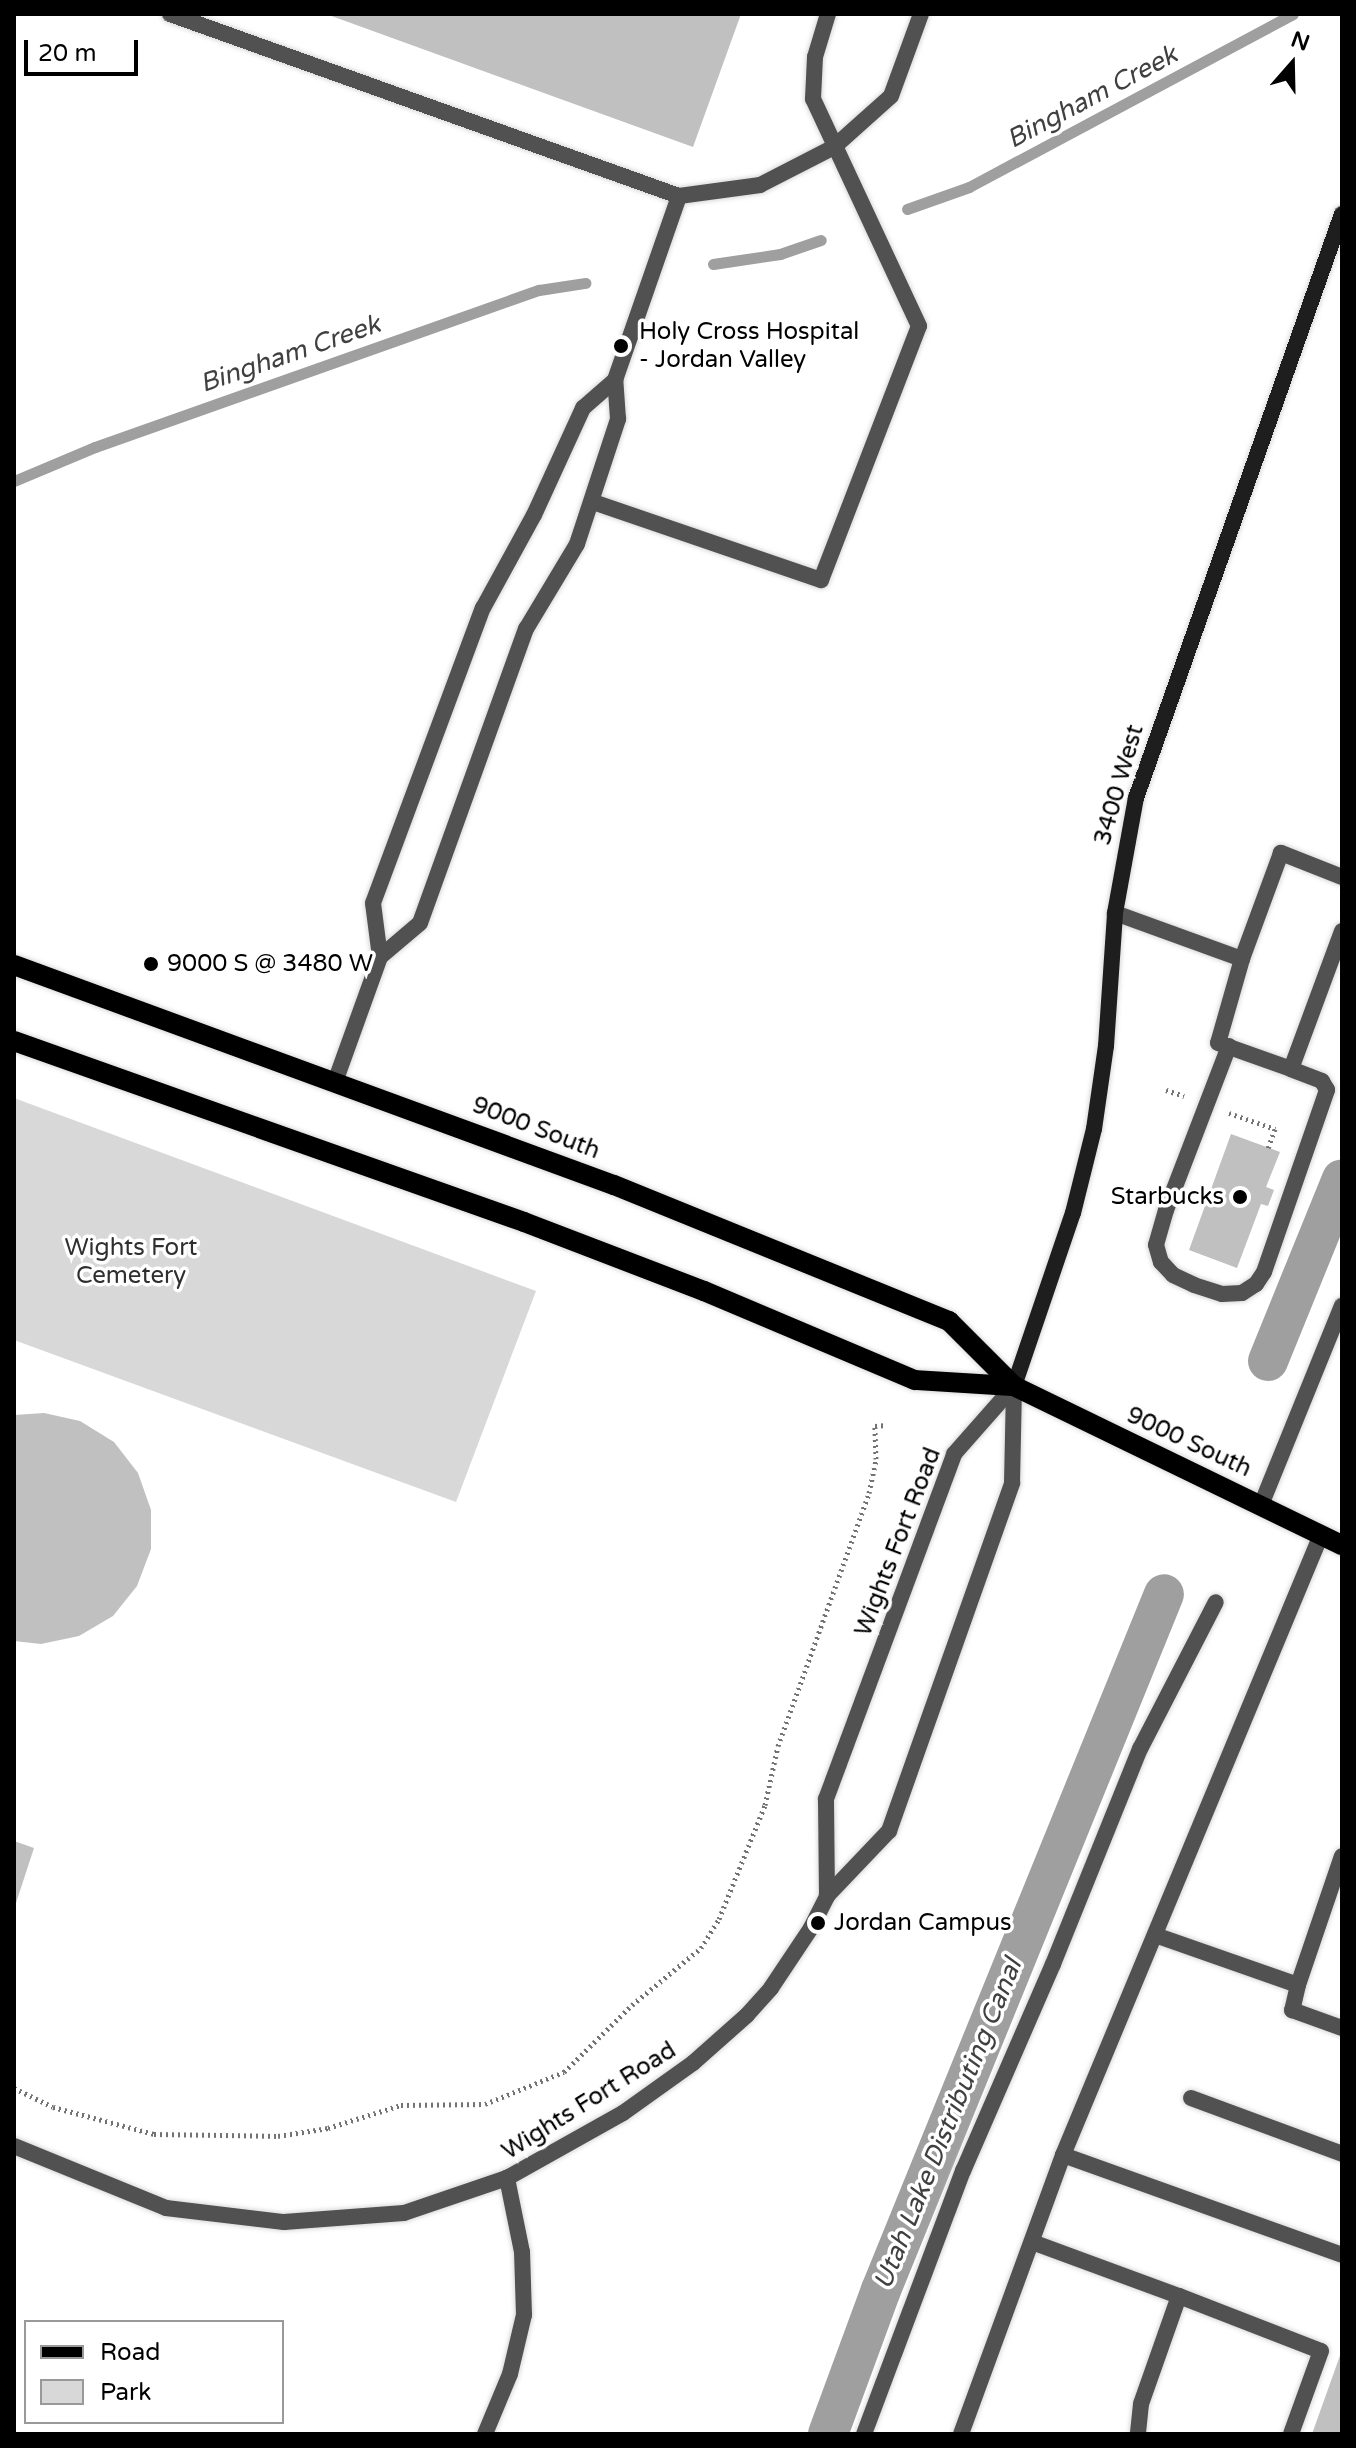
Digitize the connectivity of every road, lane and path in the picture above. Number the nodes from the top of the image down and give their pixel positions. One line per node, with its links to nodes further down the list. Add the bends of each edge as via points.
1 (170, 14): 5 (lane)
2 (828, 14): 4 (lane, via 815,57 813,99)
3 (921, 14): 4 (lane, via 891,96)
4 (834, 147): 5 (lane, via 760,185); 8 (lane, via 919,326 821,580)
5 (679, 196): 7 (lane)
6 (1342, 214): 10 (street, 3400 West, via 1147,761 1127,836)
7 (615, 380): 8 (lane, via 618,419); 12 (lane, via 583,408 534,515 483,608 373,903)
8 (593, 502): 12 (lane, via 577,544 526,629 420,923)
9 (1342, 877): 13 (lane, via 1281,853)
10 (1115, 913): 13 (lane); 22 (street, 3400 West, via 1106,1046 1084,1173)
11 (1342, 931): 17 (lane)
12 (380, 957): 18 (lane)
13 (1242, 959): 16 (lane, via 1218,1043)
14 (14, 965): 18 (main road, 9000 South)
15 (14, 1041): 22 (main road, 9000 South, via 524,1222 915,1380)
16 (1229, 1046): 17 (lane); 17 (lane, via 1156,1245 1161,1262 1173,1275 1194,1285 1222,1294 1242,1293 1264,1272 1327,1090 1322,1081)
17 (1291, 1069)
18 (335, 1082): 22 (main road, 9000 South, via 737,1232 949,1321)
19 (1217, 1108): 20 (path, via 1275,1129)
20 (1268, 1148)
21 (1342, 1306): 24 (lane)
22 (1014, 1386): 24 (main road, 9000 South); 29 (lane, Wights Fort Road, via 954,1454 837,1769 826,1799); 29 (lane, Wights Fort Road, via 1012,1483 889,1831)
23 (886, 1425): 33 (path, via 875,1426 869,1493 778,1746 765,1805 719,1919 701,1948 632,2005 564,2072 485,2104 401,2105 328,2128 278,2136 154,2134 53,2107)
24 (1261, 1505): 25 (main road, 9000 South)
25 (1321, 1535): 26 (main road, 9000 South); 30 (lane)
26 (1342, 1545)
27 (1216, 1602): 43 (lane, via 1140,1749 963,2171)
28 (1342, 1856): 31 (lane)
29 (827, 1896): 38 (lane, Wights Fort Road, via 792,1959 721,2040 623,2113)
30 (1155, 1935): 31 (lane); 37 (lane)
31 (1298, 1985): 32 (lane, via 1292,2010)
32 (1342, 2028)
33 (14, 2088)
34 (1191, 2098): 36 (lane)
35 (14, 2146): 38 (lane, via 166,2208 284,2222 404,2213)
36 (1342, 2154)
37 (1063, 2155): 39 (lane); 40 (lane)
38 (507, 2178): 42 (lane, Wights Fort Road, via 522,2252 524,2315 510,2374)
39 (1032, 2242): 41 (lane); 44 (lane)
40 (1342, 2255)
41 (1179, 2296): 45 (lane, via 1141,2404); 46 (lane, via 1321,2351)
42 (485, 2434)
43 (864, 2434)
44 (961, 2434)
45 (1138, 2434)
46 (1291, 2434)

